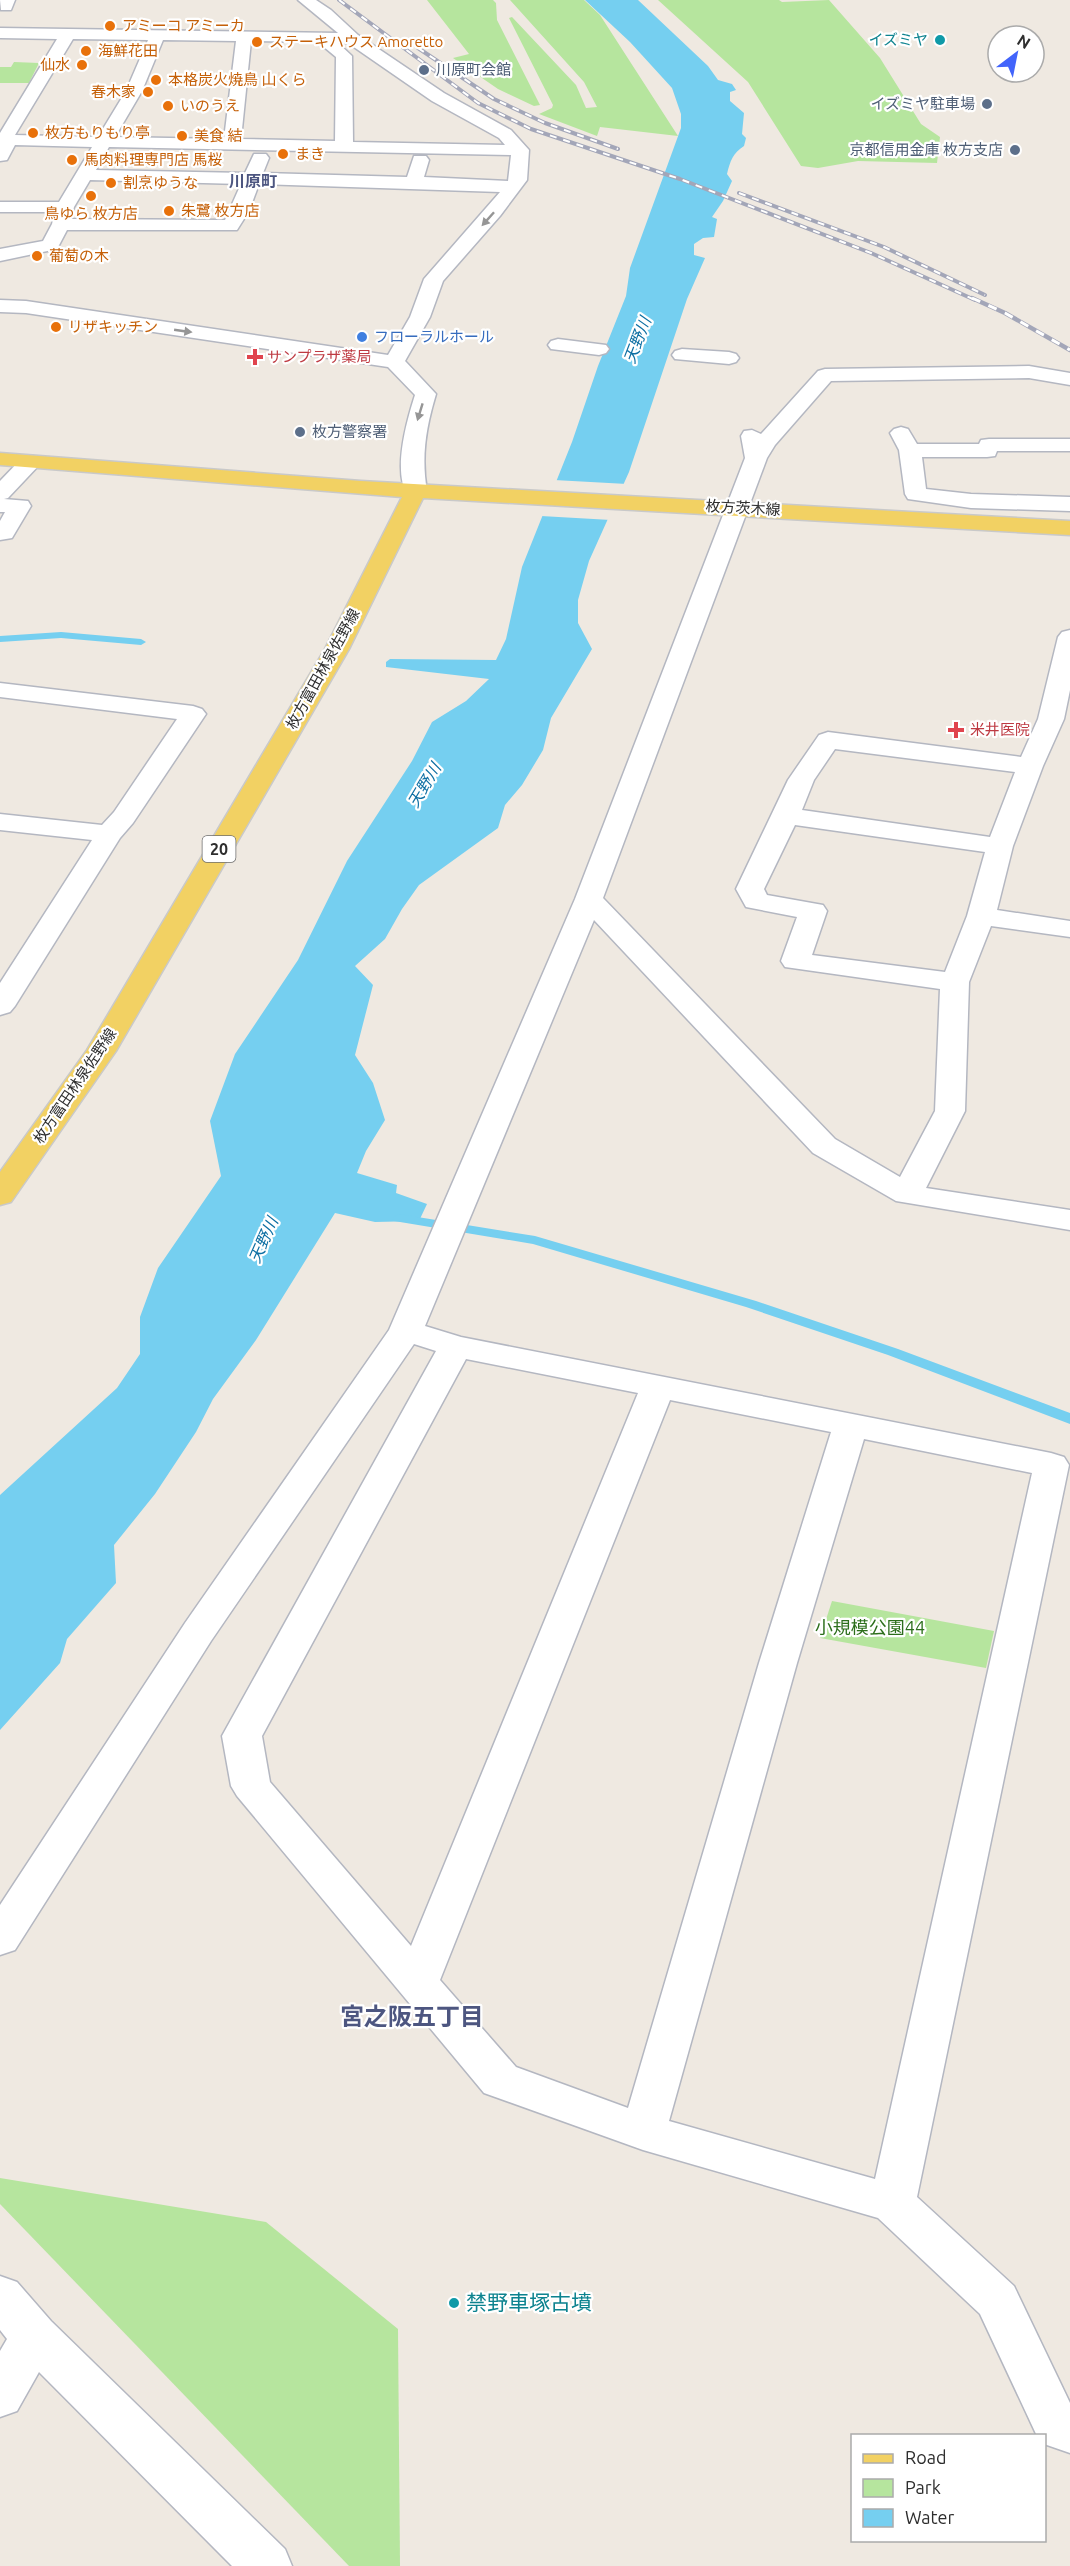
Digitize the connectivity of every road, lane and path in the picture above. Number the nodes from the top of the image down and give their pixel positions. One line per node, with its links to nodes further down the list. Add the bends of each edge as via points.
1 (306, 0): 7 (street)
2 (0, 33): 3 (street)
3 (68, 34): 4 (street); 8 (street)
4 (157, 36): 5 (street); 9 (street, via 135,91)
5 (244, 37): 6 (street); 10 (street)
6 (323, 38): 7 (street); 12 (street, via 344,56)
7 (352, 38): 14 (street, via 438,97 505,135)
8 (2, 140): 9 (street); 15 (street, via 7,147)
9 (103, 143): 10 (street); 16 (street)
10 (232, 145): 11 (street)
11 (266, 146): 12 (street); 17 (street)
12 (344, 147): 13 (street)
13 (423, 149): 14 (street); 18 (street)
14 (520, 150): 19 (street, via 518,180)
15 (0, 158)
16 (85, 175): 17 (street); 21 (street)
17 (250, 178): 18 (street); 21 (street, via 231,226)
18 (414, 182): 19 (street)
19 (513, 187): 28 (street, one-way to 28, via 434,279 420,317)
20 (0, 207): 21 (street)
21 (63, 216): 22 (street, via 50,245)
22 (0, 255)
23 (0, 306): 28 (street, one-way to 28)
24 (558, 345): 25 (street)
25 (599, 349)
26 (682, 355): 27 (street)
27 (729, 358)
28 (394, 362): 35 (street, one-way to 35, via 426,394 413,434 411,470)
29 (1070, 379): 32 (street, via 1029,372 825,375)
30 (752, 436): 32 (street)
31 (1070, 445): 37 (street, via 989,445 987,452 905,441 916,494 971,501)
32 (756, 458): 39 (street)
33 (0, 459): 34 (main road)
34 (31, 462): 35 (main road); 36 (street)
35 (416, 491): 39 (main road, 枚方茨木線); 57 (main road, 枚方富田林泉佐野線 / 20, via 337,649 107,1041)
36 (0, 493)
37 (1070, 504)
38 (0, 505): 41 (street, via 20,506 4,533)
39 (728, 507): 40 (main road, 枚方茨木線); 50 (street)
40 (1070, 528)
41 (0, 533)
42 (1070, 638): 44 (street)
43 (0, 690): 48 (street, via 193,714)
44 (1060, 720): 45 (street)
45 (1030, 766): 46 (street, via 828,740 801,780); 49 (street)
46 (786, 816): 49 (street); 54 (street, via 750,889 756,901 813,910 795,961)
47 (0, 822): 48 (street)
48 (109, 834): 53 (street)
49 (1000, 846): 51 (street)
50 (589, 899): 56 (street, via 824,1146); 59 (street)
51 (981, 916): 52 (street); 54 (street)
52 (1070, 929)
53 (13, 966): 55 (street)
54 (954, 982): 56 (street, via 950,1111)
55 (0, 1006)
56 (907, 1194): 58 (street)
57 (0, 1195)
58 (1070, 1220)
59 (406, 1331): 60 (street); 63 (street, via 198,1632)
60 (456, 1346): 61 (street); 64 (street, via 242,1736 252,1786)
61 (659, 1385): 62 (street); 64 (street)
62 (851, 1424): 65 (street); 66 (street, via 1051,1465)
63 (0, 1939)
64 (417, 1983): 65 (street, via 500,2080)
65 (643, 2132): 66 (street)
66 (893, 2203): 70 (street, via 997,2300 1057,2427)
67 (0, 2296): 68 (street)
68 (34, 2336): 69 (street); 71 (street)
69 (0, 2396)
70 (1070, 2431)
71 (256, 2562)

